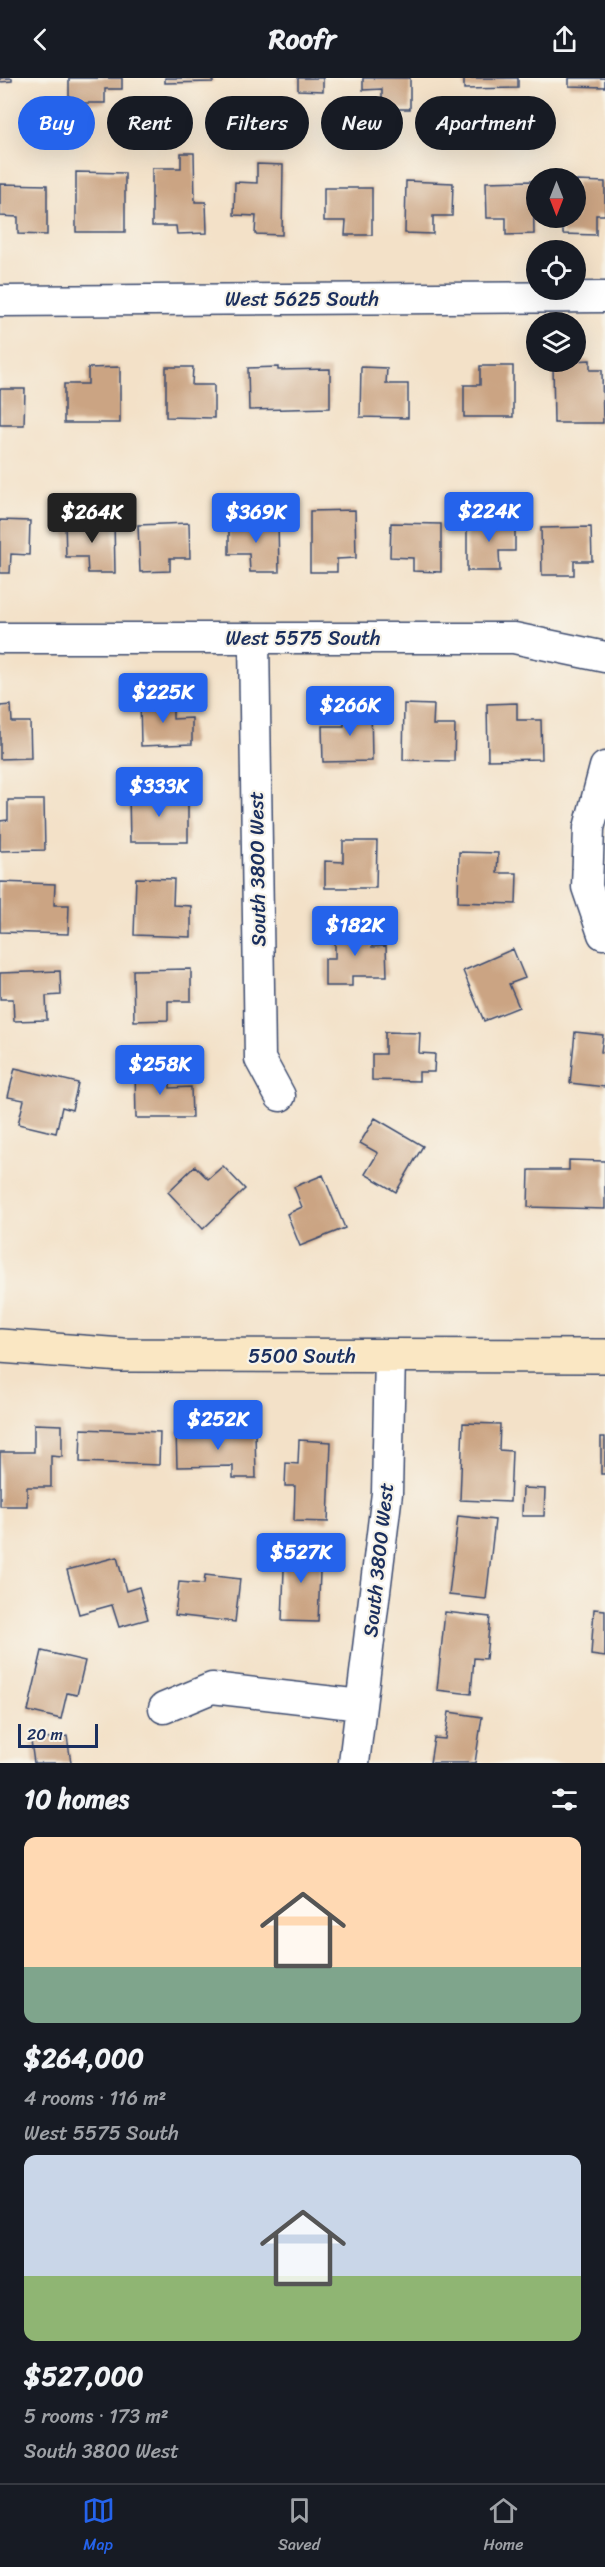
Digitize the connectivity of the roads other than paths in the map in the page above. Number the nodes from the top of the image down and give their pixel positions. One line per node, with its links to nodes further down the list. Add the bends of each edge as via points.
1 (605, 297): 2 (street, West 5625 South)
2 (0, 301)
3 (0, 638): 4 (street, West 5575 South)
4 (254, 638): 5 (street, West 5575 South, via 514,638); 8 (street, South 3800 West, via 260,1059)
5 (605, 657)
6 (605, 767): 7 (street, via 588,828 586,887)
7 (603, 934)
8 (280, 1096)
9 (0, 1346): 10 (main road, 5500 South, via 122,1355)
10 (390, 1356): 11 (main road, 5500 South); 12 (street, South 3800 West, via 387,1493)
11 (605, 1356)
12 (361, 1705): 13 (street, via 212,1688); 14 (street, South 3800 West)
13 (164, 1708)
14 (354, 1763)

